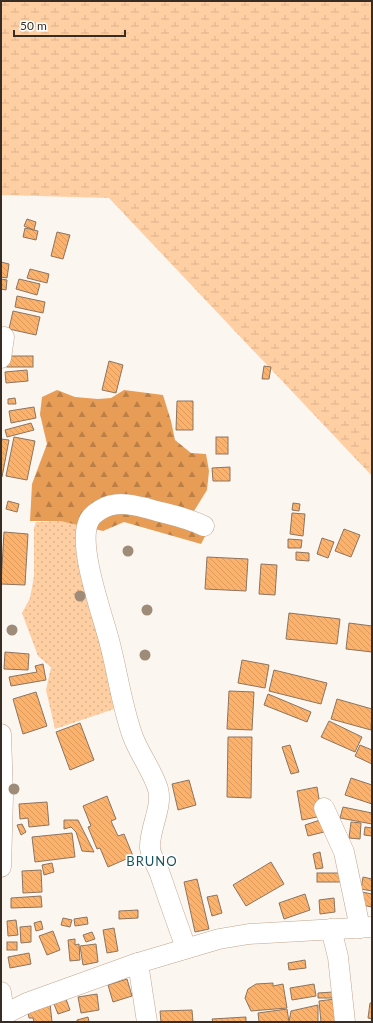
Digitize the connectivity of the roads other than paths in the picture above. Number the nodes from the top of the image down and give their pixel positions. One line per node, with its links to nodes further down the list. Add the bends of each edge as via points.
1 (4, 337): 2 (street)
2 (1, 358)
3 (204, 526): 9 (street, via 186,518 130,504 119,504 93,514 86,533 90,573 118,674 128,721 158,790 159,803 152,828 150,850)
4 (1, 734): 6 (street)
5 (324, 808): 7 (street, via 344,852)
6 (1, 867)
7 (366, 927): 8 (street)
8 (331, 929): 9 (street, via 249,934); 14 (street, via 338,956)
9 (186, 948): 10 (street)
10 (138, 963): 12 (street, via 27,1003); 13 (street)
11 (1, 992): 12 (street)
12 (3, 1015)
13 (147, 1022)
14 (345, 1022)

